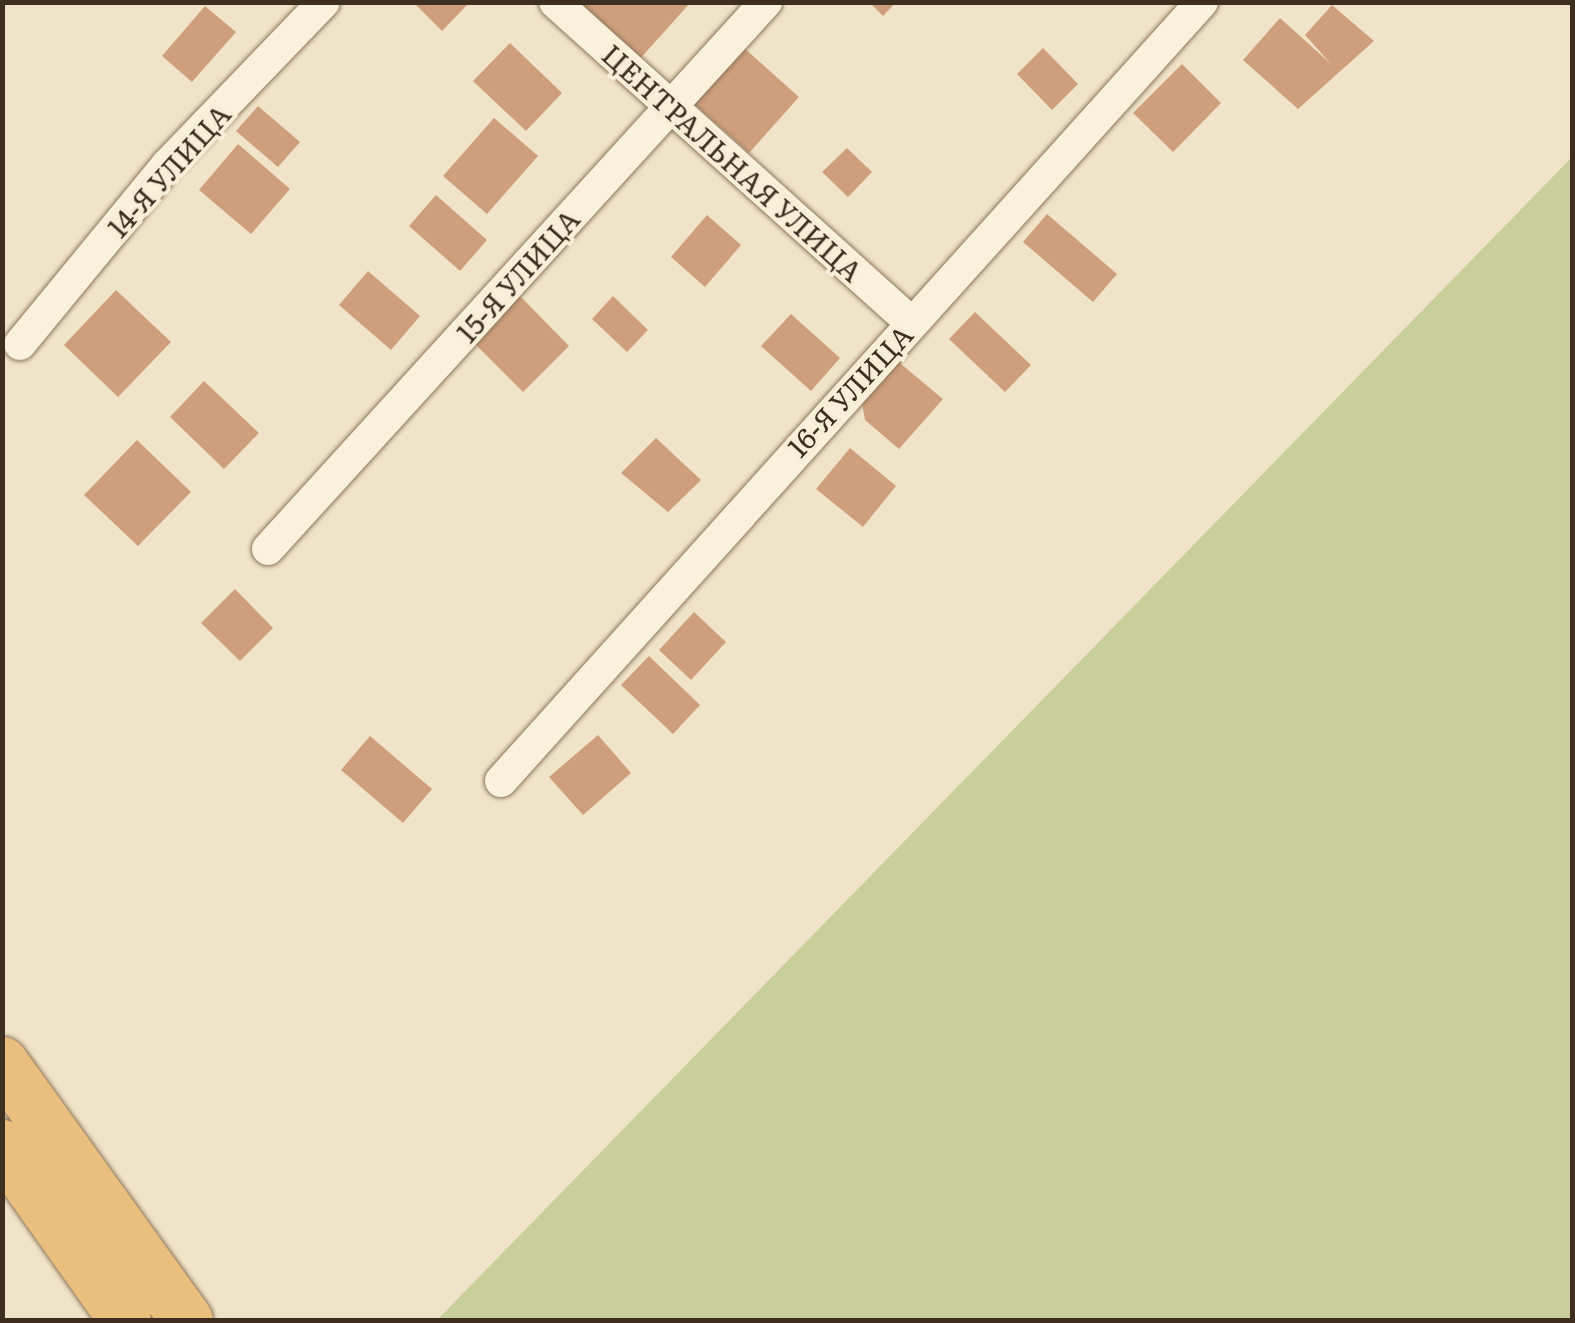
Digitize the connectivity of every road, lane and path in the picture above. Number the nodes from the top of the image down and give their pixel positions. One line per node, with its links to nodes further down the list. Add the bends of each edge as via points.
1 (324, 2): 7 (street, 14-Я УЛИЦА, via 167,165)
2 (554, 2): 5 (street, ЦЕНТРАЛЬНАЯ УЛИЦА)
3 (766, 2): 5 (street, 15-Я УЛИЦА)
4 (1202, 2): 6 (street, 16-Я УЛИЦА)
5 (670, 106): 6 (street, ЦЕНТРАЛЬНАЯ УЛИЦА); 8 (street, 15-Я УЛИЦА)
6 (911, 322): 9 (street, 16-Я УЛИЦА)
7 (20, 344)
8 (268, 549)
9 (501, 781)
10 (2, 1063): 13 (highway)
11 (2, 1146): 12 (highway)
12 (125, 1320)
13 (187, 1320)

